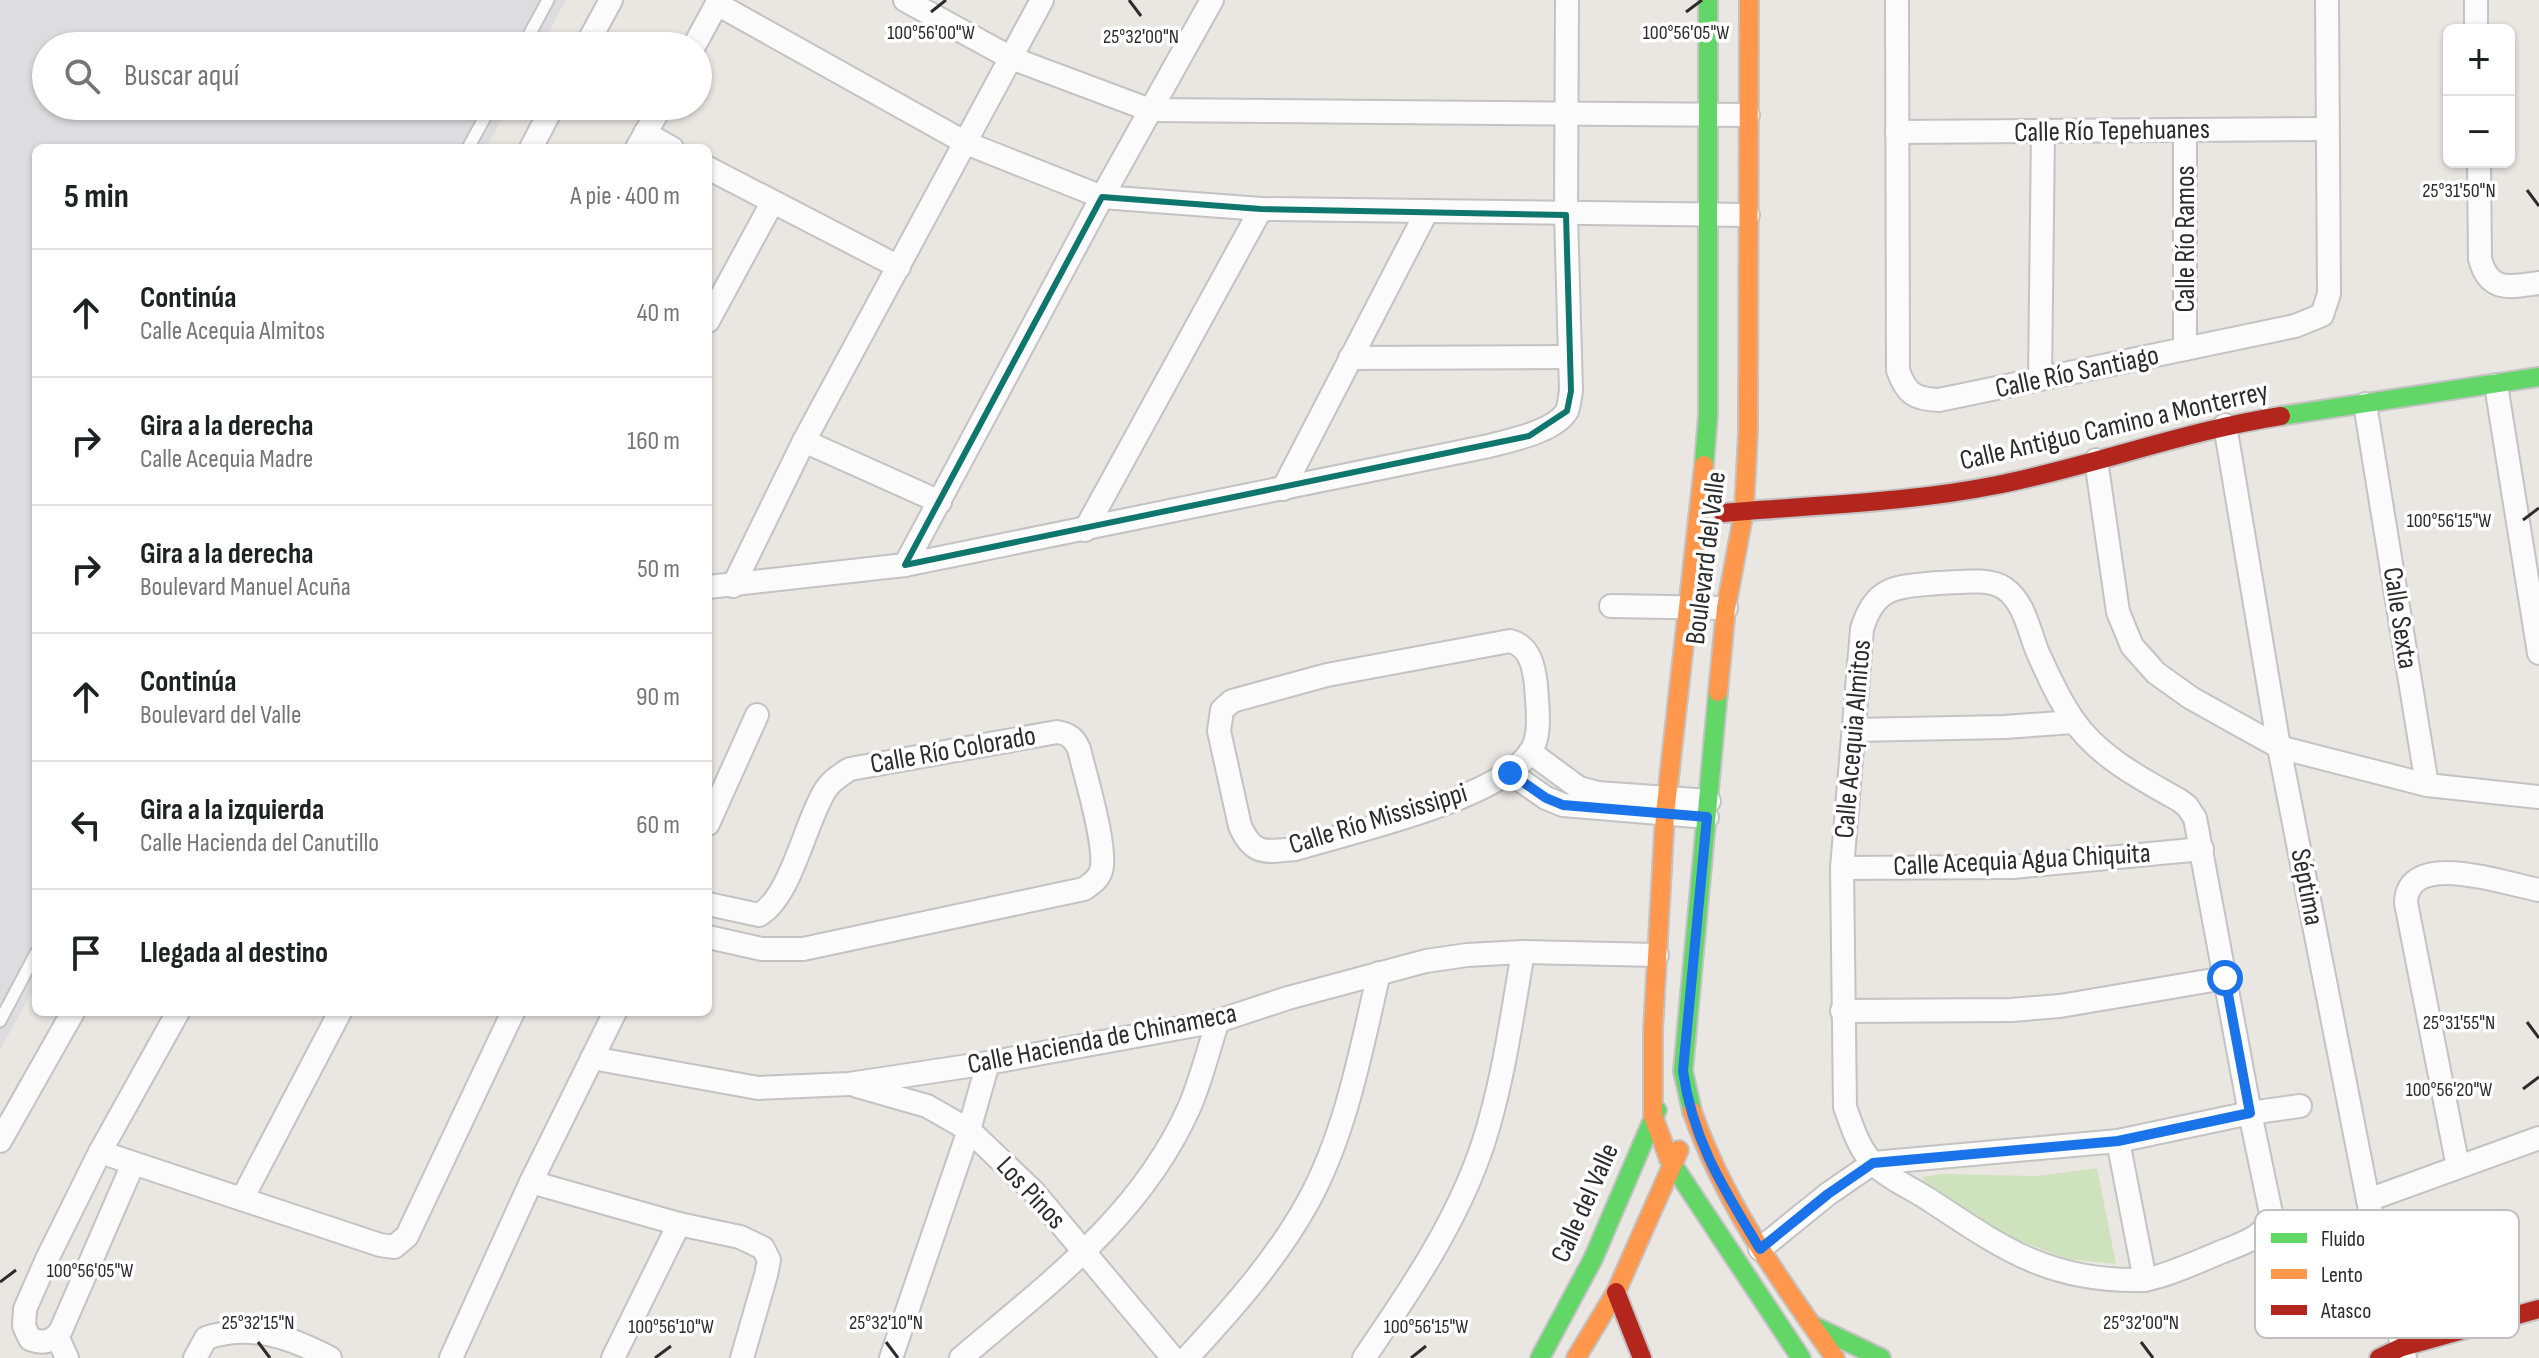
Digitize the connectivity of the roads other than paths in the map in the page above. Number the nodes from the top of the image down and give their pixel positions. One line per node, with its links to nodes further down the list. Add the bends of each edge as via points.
1 (548, 0): 14 (lane)
2 (611, 0): 15 (street)
3 (905, 0): 17 (street)
4 (1042, 0): 17 (street)
5 (1212, 0): 18 (street)
6 (1567, 0): 19 (street)
7 (1708, 0): 20 (street, Boulevard del Valle)
8 (1749, 0): 21 (street, Boulevard del Valle)
9 (1897, 0): 28 (street, Calle Río Santiago)
10 (2327, 0): 25 (street, Calle Río Santiago)
11 (2476, 0): 13 (street)
12 (718, 2): 16 (street); 30 (street)
13 (2476, 24)
14 (531, 32)
15 (594, 32)
16 (702, 32)
17 (1011, 58): 18 (street); 30 (street)
18 (1150, 110): 19 (street); 35 (street)
19 (1566, 112): 20 (street); 40 (street)
20 (1708, 113): 21 (street); 39 (street, Boulevard del Valle)
21 (1748, 115): 41 (street, Boulevard del Valle)
22 (483, 120): 31 (lane)
23 (546, 120): 32 (street)
24 (653, 120): 29 (street)
25 (2327, 129): 26 (street, Calle Río Tepehuanes); 45 (street, Calle Río Santiago, via 2329,294 2322,315 2295,326)
26 (2185, 130): 27 (street, Calle Río Tepehuanes); 45 (street, Calle Río Ramos)
27 (2043, 131): 28 (street, Calle Río Tepehuanes); 49 (street)
28 (1897, 132): 49 (street, Calle Río Santiago, via 1898,370 1904,387 1914,397 1939,400)
29 (641, 141)
30 (966, 143): 35 (street); 42 (street)
31 (470, 144)
32 (533, 144)
33 (2479, 168): 43 (street, via 2483,271 2495,284)
34 (712, 170): 36 (street)
35 (1102, 197): 37 (street); 56 (street)
36 (772, 203): 42 (street); 44 (street)
37 (1261, 209): 38 (street); 59 (street)
38 (1426, 213): 40 (street); 47 (street)
39 (1707, 214): 40 (street); 41 (street); 58 (street, Boulevard del Valle, via 1708,415)
40 (1566, 215): 46 (street)
41 (1748, 215): 57 (street, Boulevard del Valle)
42 (899, 267): 53 (street)
43 (2539, 283)
44 (712, 314)
45 (2185, 349): 49 (street, Calle Río Santiago)
46 (1570, 357): 47 (street); 55 (street, via 1567,411 1529,436)
47 (1350, 358): 55 (street)
48 (2539, 377): 50 (street, Calle Antiguo Camino a Monterrey)
49 (2040, 379)
50 (2496, 385): 51 (street, Calle Antiguo Camino a Monterrey); 66 (street)
51 (2365, 404): 52 (street, Calle Antiguo Camino a Monterrey); 73 (street, Calle Sexta)
52 (2225, 425): 54 (street, Calle Antiguo Camino a Monterrey); 70 (street, Séptima)
53 (804, 441): 56 (street); 61 (street)
54 (2096, 460): 57 (street, Calle Antiguo Camino a Monterrey, via 1997,485 1922,496); 70 (street, via 2116,599 2123,629 2137,652 2191,698)
55 (1283, 489): 59 (street)
56 (940, 502): 60 (street)
57 (1744, 511): 58 (street, Calle Antiguo Camino a Monterrey); 65 (street, Boulevard del Valle)
58 (1700, 516): 64 (street, Boulevard del Valle)
59 (1085, 530): 60 (street)
60 (905, 565): 61 (street)
61 (733, 586): 62 (street)
62 (712, 587)
63 (1611, 606): 64 (street)
64 (1689, 607): 65 (street); 75 (street, Boulevard del Valle)
65 (1726, 608): 76 (street, Boulevard del Valle)
66 (2539, 653)
67 (757, 715): 77 (street)
68 (2074, 722): 69 (street); 69 (street, Calle Acequia Almitos, via 2046,672 2027,621 2005,588 1937,583 1891,589 1868,609); 78 (street, Calle Acequia Almitos, via 2129,771 2187,806)
69 (1854, 730): 79 (street, Calle Acequia Almitos)
70 (2279, 747): 73 (street); 115 (street, Séptima)
71 (1530, 752): 72 (street, Calle Río Mississippi); 72 (street, Calle Río Mississippi, via 1536,739 1535,673 1525,650 1510,641 1249,694 1232,701 1219,719 1240,826 1254,848 1269,851 1295,849 1453,802); 75 (street, via 1579,788)
72 (1510, 773): 75 (street, via 1563,805)
73 (2427, 785): 74 (street)
74 (2539, 797)
75 (1666, 806): 76 (street); 84 (street, Boulevard del Valle)
76 (1708, 809): 98 (street, Boulevard del Valle)
77 (712, 815)
78 (2202, 849): 79 (street, Calle Acequia Agua Chiquita, via 2013,867); 87 (street, Calle Acequia Almitos)
79 (1842, 868): 88 (street, Calle Acequia Almitos)
80 (2539, 890): 112 (street, via 2435,872 2415,879 2406,893)
81 (712, 905): 82 (street, Calle Río Colorado, via 766,912 779,895 826,788 850,769 1057,732 1067,733 1079,749 1102,864 1101,874 1084,889 803,949 762,949)
82 (712, 938)
83 (1523, 952): 84 (street, Calle Hacienda de Chinameca); 86 (street, Calle Hacienda de Chinameca, via 1467,955); 140 (street, via 1495,1098 1474,1167 1448,1227)
84 (1657, 955): 102 (street, Boulevard del Valle)
85 (32, 961): 94 (lane)
86 (1379, 973): 95 (street, Calle Hacienda de Chinameca); 139 (street, via 1354,1078 1308,1202 1265,1267)
87 (2225, 978): 88 (street, via 2060,1006); 101 (street, Calle Acequia Almitos)
88 (1842, 1011): 109 (street, Calle Acequia Almitos, via 1845,1107 1854,1134)
89 (71, 1016): 106 (street)
90 (176, 1016): 108 (street)
91 (338, 1016): 114 (street)
92 (511, 1016): 114 (street, via 401,1244 380,1245)
93 (613, 1016): 96 (street)
94 (0, 1021)
95 (1218, 1021): 97 (street, Calle Hacienda de Chinameca); 121 (street, via 1190,1107 1164,1155)
96 (592, 1058): 99 (street, Calle Hacienda de Chinameca, via 758,1088); 113 (street)
97 (988, 1063): 99 (street, Calle Hacienda de Chinameca); 104 (street)
98 (1683, 1071): 102 (street, Calle del Valle); 103 (street, Boulevard del Valle)
99 (849, 1084): 104 (street, Los Pinos, via 927,1106)
100 (2300, 1106): 101 (street)
101 (2250, 1113): 107 (street); 116 (street, Calle Acequia Almitos)
102 (1653, 1116): 111 (street); 141 (street, Calle del Valle, via 1593,1259)
103 (1693, 1120): 111 (street); 120 (street, Boulevard del Valle, via 1709,1161)
104 (969, 1130): 121 (street, Los Pinos); 136 (street)
105 (2539, 1138): 112 (street)
106 (0, 1141)
107 (2118, 1141): 109 (street); 122 (street)
108 (100, 1152): 110 (street); 127 (street, via 25,1309 30,1339 45,1342)
109 (1873, 1163): 120 (street); 122 (street, Calle Acequia Almitos, via 2021,1257 2095,1278)
110 (133, 1164): 114 (street); 127 (street)
111 (1672, 1164): 123 (street); 144 (street)
112 (2458, 1167): 115 (street)
113 (531, 1182): 118 (street); 133 (street)
114 (242, 1199)
115 (2368, 1200): 117 (street, Séptima)
116 (2270, 1210)
117 (2370, 1210)
118 (679, 1224): 134 (street); 135 (street, via 753,1241 769,1260)
119 (2255, 1237): 122 (street, Calle Acequia Almitos)
120 (1760, 1249): 126 (street, Boulevard del Valle)
121 (1086, 1252): 137 (street); 138 (street, Los Pinos)
122 (2145, 1280)
123 (1616, 1292): 142 (street); 143 (street)
124 (2539, 1309): 125 (street)
125 (2519, 1316)
126 (1811, 1324): 145 (street, Boulevard del Valle); 146 (street)
127 (57, 1336): 130 (street)
128 (2450, 1338): 129 (street)
129 (2404, 1353): 147 (street)
130 (67, 1358)
131 (195, 1358): 132 (street, via 206,1338 234,1331 284,1337)
132 (330, 1358)
133 (451, 1358)
134 (613, 1358)
135 (742, 1358)
136 (891, 1358)
137 (961, 1358)
138 (1173, 1358)
139 (1187, 1358)
140 (1364, 1358)
141 (1540, 1358)
142 (1576, 1358)
143 (1642, 1358)
144 (1801, 1358)
145 (1835, 1358)
146 (1881, 1358)
147 (2379, 1358)

